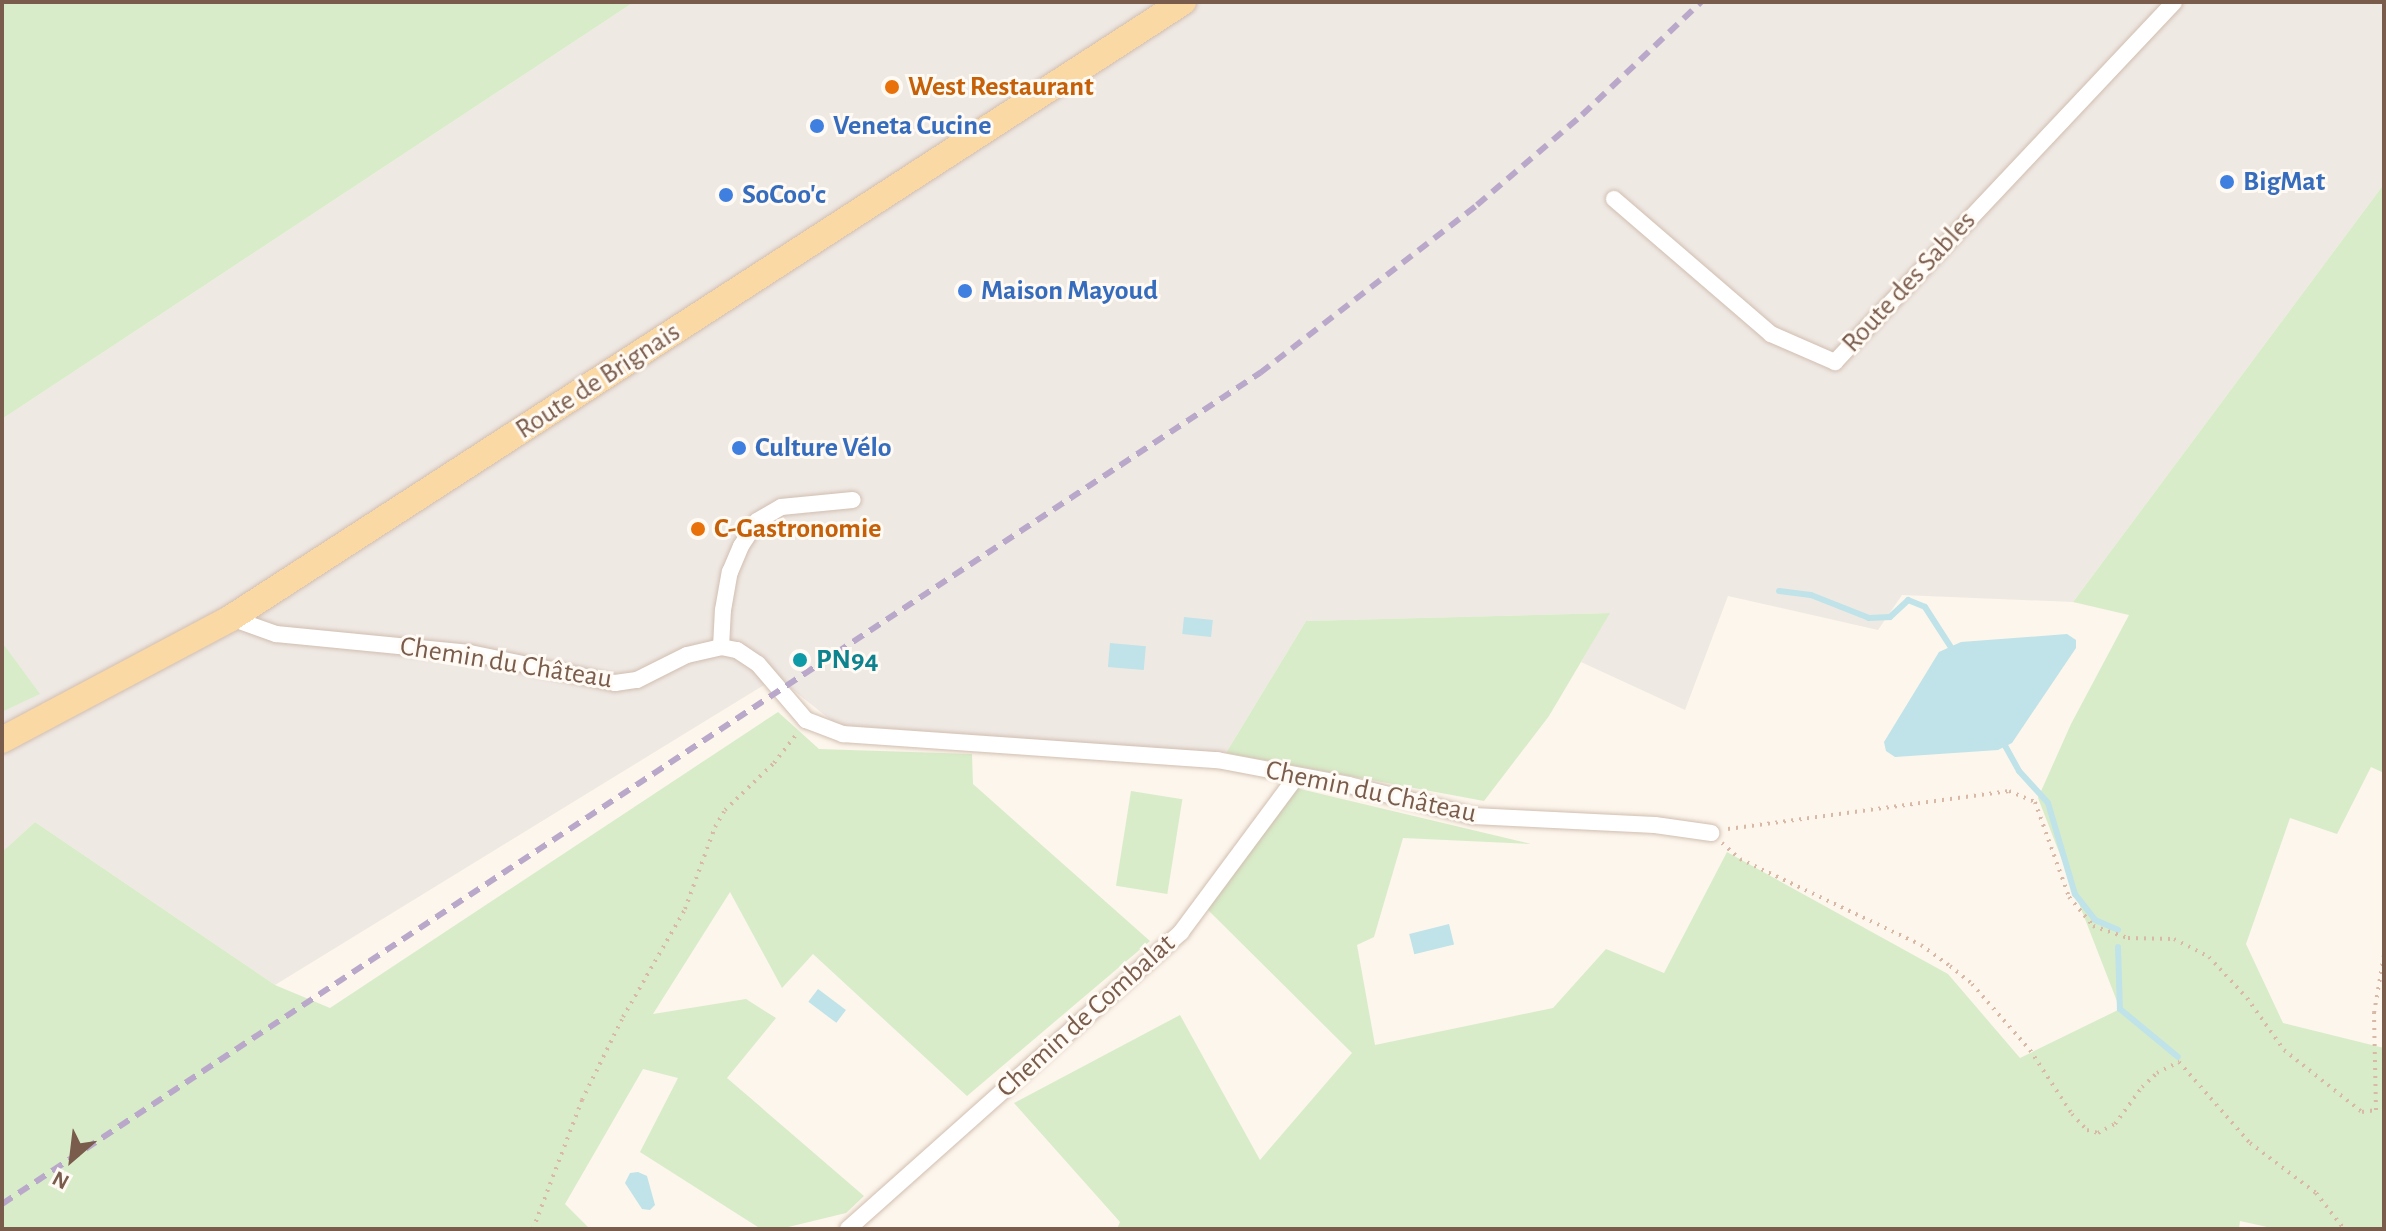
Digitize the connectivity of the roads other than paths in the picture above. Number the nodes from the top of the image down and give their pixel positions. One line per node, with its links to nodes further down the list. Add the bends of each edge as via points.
1 (1183, 2): 5 (main road, Route de Brignais)
2 (2174, 2): 3 (street, Route des Sables, via 1835,362 1771,334)
3 (1614, 199)
4 (853, 500): 6 (street, via 781,507 757,521 730,572)
5 (231, 618): 6 (street, Chemin du Château, via 276,634 470,653 615,683 637,680 694,652); 7 (main road, Route de Brignais)
6 (721, 647): 8 (street, Chemin du Château, via 758,664 806,720 833,731 1217,760)
7 (2, 740)
8 (1296, 777): 9 (street, Chemin du Château, via 1473,816); 10 (street, Chemin de Combalat, via 1181,932)
9 (1711, 833)
10 (848, 1229)

